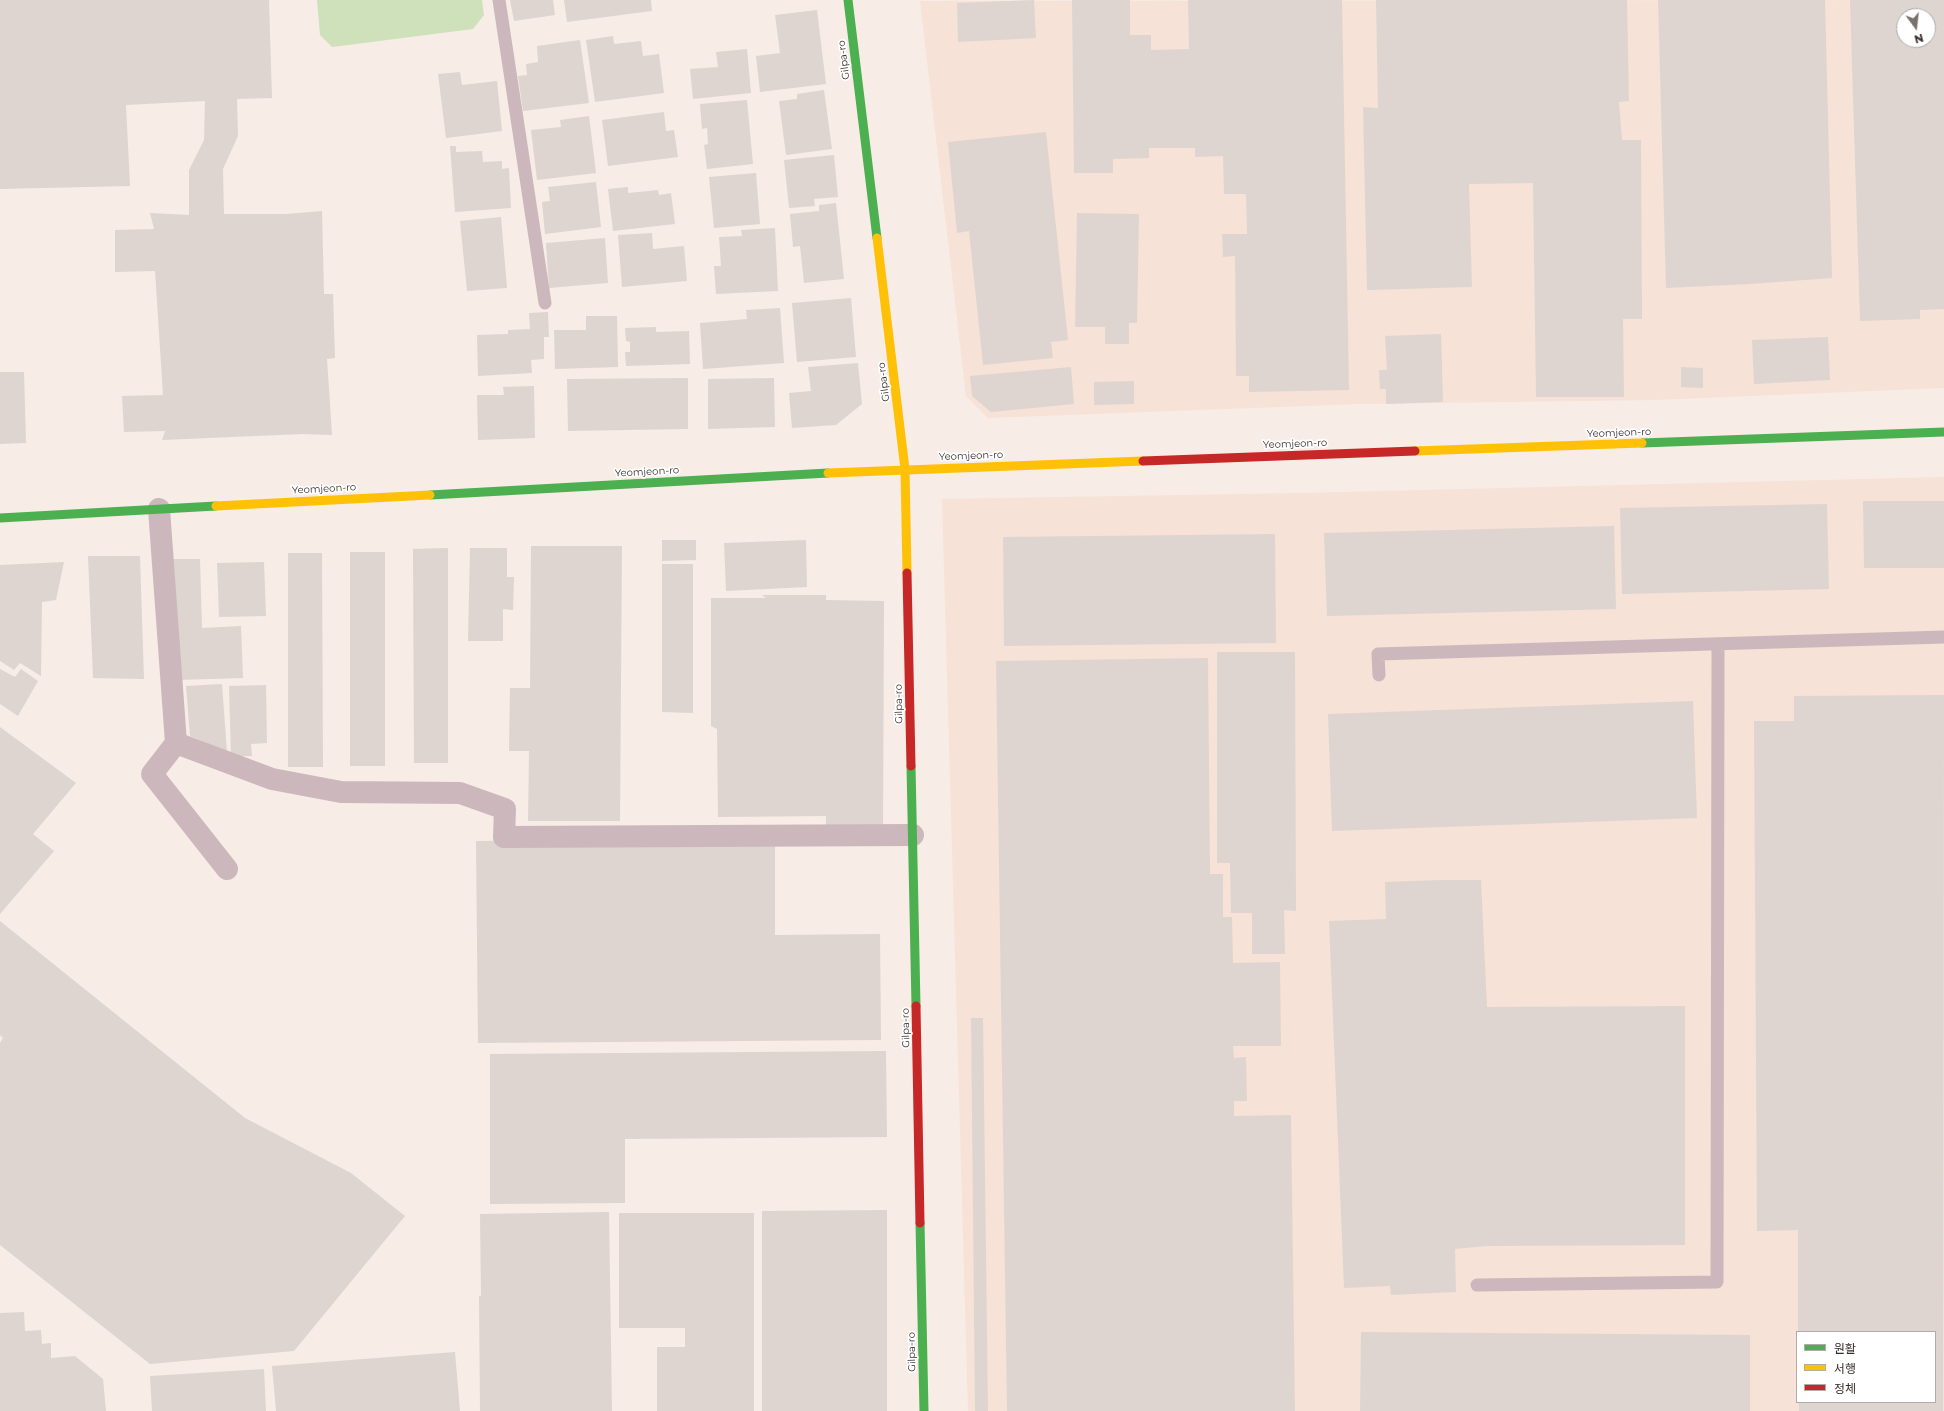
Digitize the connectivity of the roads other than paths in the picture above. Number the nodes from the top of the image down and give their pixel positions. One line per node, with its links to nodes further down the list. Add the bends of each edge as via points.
1 (499, 0): 3 (lane)
2 (848, 0): 5 (street, Gilpa-ro)
3 (545, 303)
4 (1944, 432): 5 (street, Yeomjeon-ro)
5 (905, 469): 6 (street, Yeomjeon-ro); 12 (street, Gilpa-ro)
6 (159, 509): 7 (street, Yeomjeon-ro); 11 (street)
7 (0, 518)
8 (1944, 637): 9 (lane)
9 (1718, 644): 10 (lane, via 1378,654); 14 (lane, via 1717,1282)
10 (1379, 675)
11 (176, 743): 12 (street, via 272,779 341,792 460,793 505,809 504,837); 13 (street, via 152,774)
12 (913, 835): 15 (street, Gilpa-ro)
13 (227, 869)
14 (1477, 1284)
15 (924, 1411)

